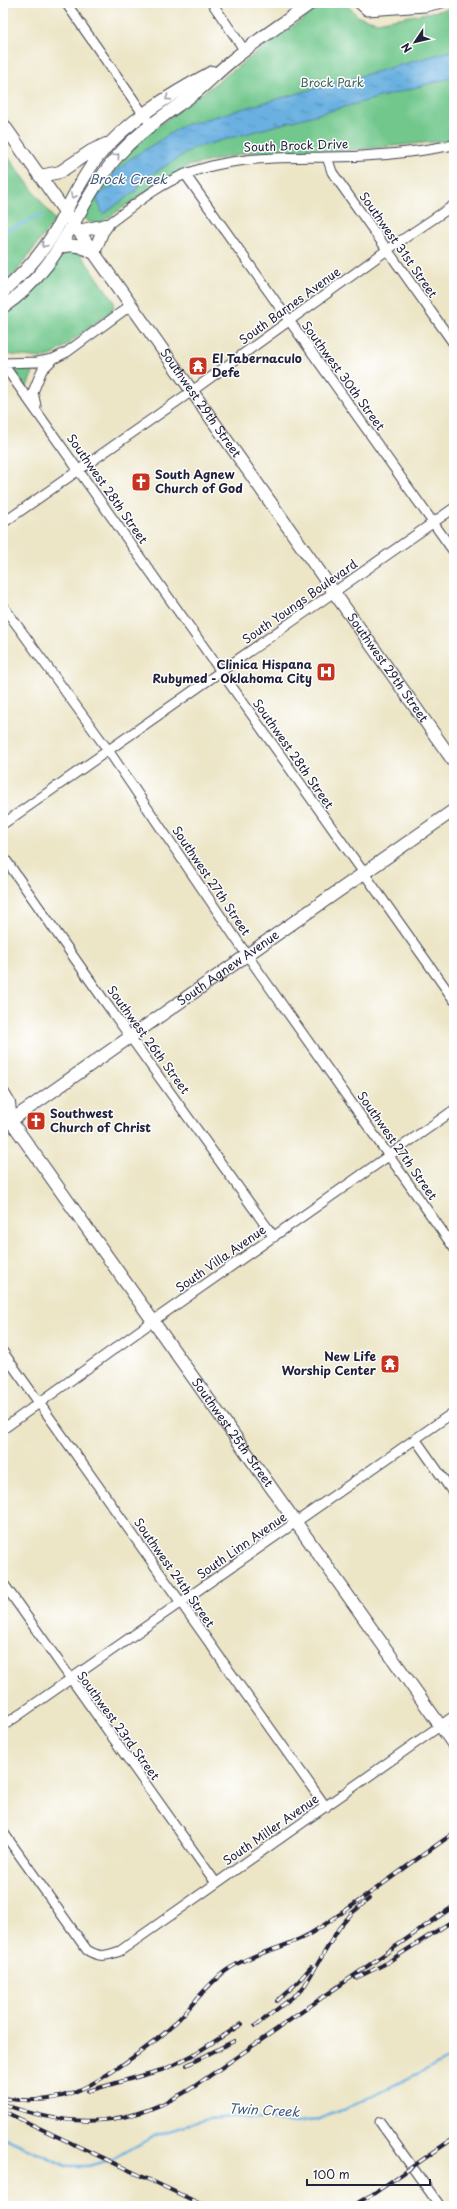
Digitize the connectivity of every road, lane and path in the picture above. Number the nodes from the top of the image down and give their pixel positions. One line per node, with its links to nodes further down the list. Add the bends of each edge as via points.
1 (66, 3): 8 (street)
2 (212, 3): 6 (street)
3 (310, 3): 6 (main road)
4 (358, 3): 5 (street, via 367,11 380,12)
5 (442, 3)
6 (245, 51): 7 (main road)
7 (229, 62): 8 (main road, one-way to 8, via 192,82); 10 (main road, via 197,92)
8 (144, 114): 10 (street); 11 (main road)
9 (3, 124): 15 (main road, Southwest 29th Street)
10 (151, 125): 19 (main road, one-way to 10, via 111,163)
11 (112, 142): 15 (main road, via 91,151 60,172); 17 (main road, one-way to 17, via 90,167)
12 (454, 145): 13 (street, South Brock Drive, via 404,154)
13 (327, 157): 14 (street, South Brock Drive, via 237,160); 21 (street, Southwest 31st Street, via 332,172)
14 (185, 174): 18 (street, South Brock Drive, via 163,185); 26 (street, Southwest 30th Street)
15 (40, 176): 17 (main road, Southwest 29th Street)
16 (454, 205): 21 (street, South Barnes Avenue)
17 (65, 212): 19 (main road, Southwest 29th Street); 23 (main road, one-way to 23, via 57,228 33,260)
18 (107, 225): 19 (main road); 22 (main road)
19 (76, 227): 20 (main road); 22 (main road, Southwest 29th Street)
20 (61, 247): 22 (main road, via 82,247); 25 (main road, via 31,284)
21 (387, 250): 26 (street, South Barnes Avenue); 27 (street, Southwest 31st Street)
22 (94, 253): 24 (main road, Southwest 29th Street)
23 (3, 292)
24 (131, 305): 28 (street, via 67,352); 30 (main road, Southwest 29th Street)
25 (3, 307)
26 (289, 321): 30 (street, South Barnes Avenue); 35 (street, Southwest 30th Street)
27 (454, 344)
28 (53, 359): 29 (street); 31 (street, via 42,370 33,392)
29 (3, 363): 31 (street, Southwest 28th Street)
30 (192, 391): 32 (street, South Barnes Avenue); 37 (main road, Southwest 29th Street)
31 (36, 409): 32 (street, Southwest 28th Street)
32 (79, 470): 34 (street, South Barnes Avenue); 39 (street, Southwest 28th Street)
33 (454, 508): 35 (street, South Youngs Boulevard)
34 (3, 523)
35 (434, 523): 36 (street, Southwest 30th Street); 37 (street, South Youngs Boulevard)
36 (454, 552)
37 (334, 593): 39 (street, South Youngs Boulevard); 41 (main road, Southwest 29th Street)
38 (3, 606): 40 (street, Southwest 27th Street)
39 (221, 672): 40 (street, South Youngs Boulevard); 45 (street, Southwest 28th Street)
40 (108, 750): 43 (street, South Youngs Boulevard); 46 (street, Southwest 27th Street)
41 (454, 762)
42 (454, 810): 45 (main road, South Agnew Avenue)
43 (3, 824)
44 (3, 856): 48 (street, Southwest 26th Street)
45 (363, 874): 46 (main road, South Agnew Avenue); 47 (street, Southwest 28th Street)
46 (247, 955): 48 (main road, South Agnew Avenue); 52 (street, Southwest 27th Street)
47 (454, 1000)
48 (130, 1037): 51 (main road, South Agnew Avenue); 53 (street, Southwest 26th Street)
49 (3, 1094): 51 (main road, Southwest 25th Street, via 9,1103)
50 (454, 1110): 52 (street, South Villa Avenue)
51 (6, 1122): 55 (main road, Southwest 25th Street)
52 (390, 1156): 53 (street, South Villa Avenue); 54 (street, Southwest 27th Street)
53 (274, 1237): 55 (street, South Villa Avenue)
54 (454, 1248)
55 (153, 1321): 57 (street, South Villa Avenue); 62 (main road, Southwest 25th Street)
56 (3, 1352): 57 (street, Southwest 24th Street)
57 (40, 1403): 59 (street, South Villa Avenue); 64 (street, Southwest 24th Street)
58 (454, 1412): 60 (street, South Linn Avenue)
59 (3, 1429)
60 (416, 1440): 61 (street); 62 (street, South Linn Avenue)
61 (454, 1494)
62 (297, 1522): 64 (street, South Linn Avenue); 68 (main road, Southwest 25th Street)
63 (3, 1583): 65 (street, Southwest 23rd Street)
64 (180, 1603): 65 (street, South Linn Avenue); 70 (street, Southwest 24th Street)
65 (70, 1680): 67 (street, South Linn Avenue); 72 (street, Southwest 23rd Street)
66 (454, 1716): 68 (street, South Miller Avenue)
67 (3, 1726)
68 (440, 1726): 69 (main road, Southwest 25th Street); 70 (street, South Miller Avenue)
69 (454, 1745)
70 (326, 1807): 72 (street, South Miller Avenue)
71 (3, 1832): 72 (street, South Miller Avenue, via 87,1950 98,1956 120,1951)
72 (216, 1882)
73 (380, 2122): 74 (street)
74 (440, 2206)

